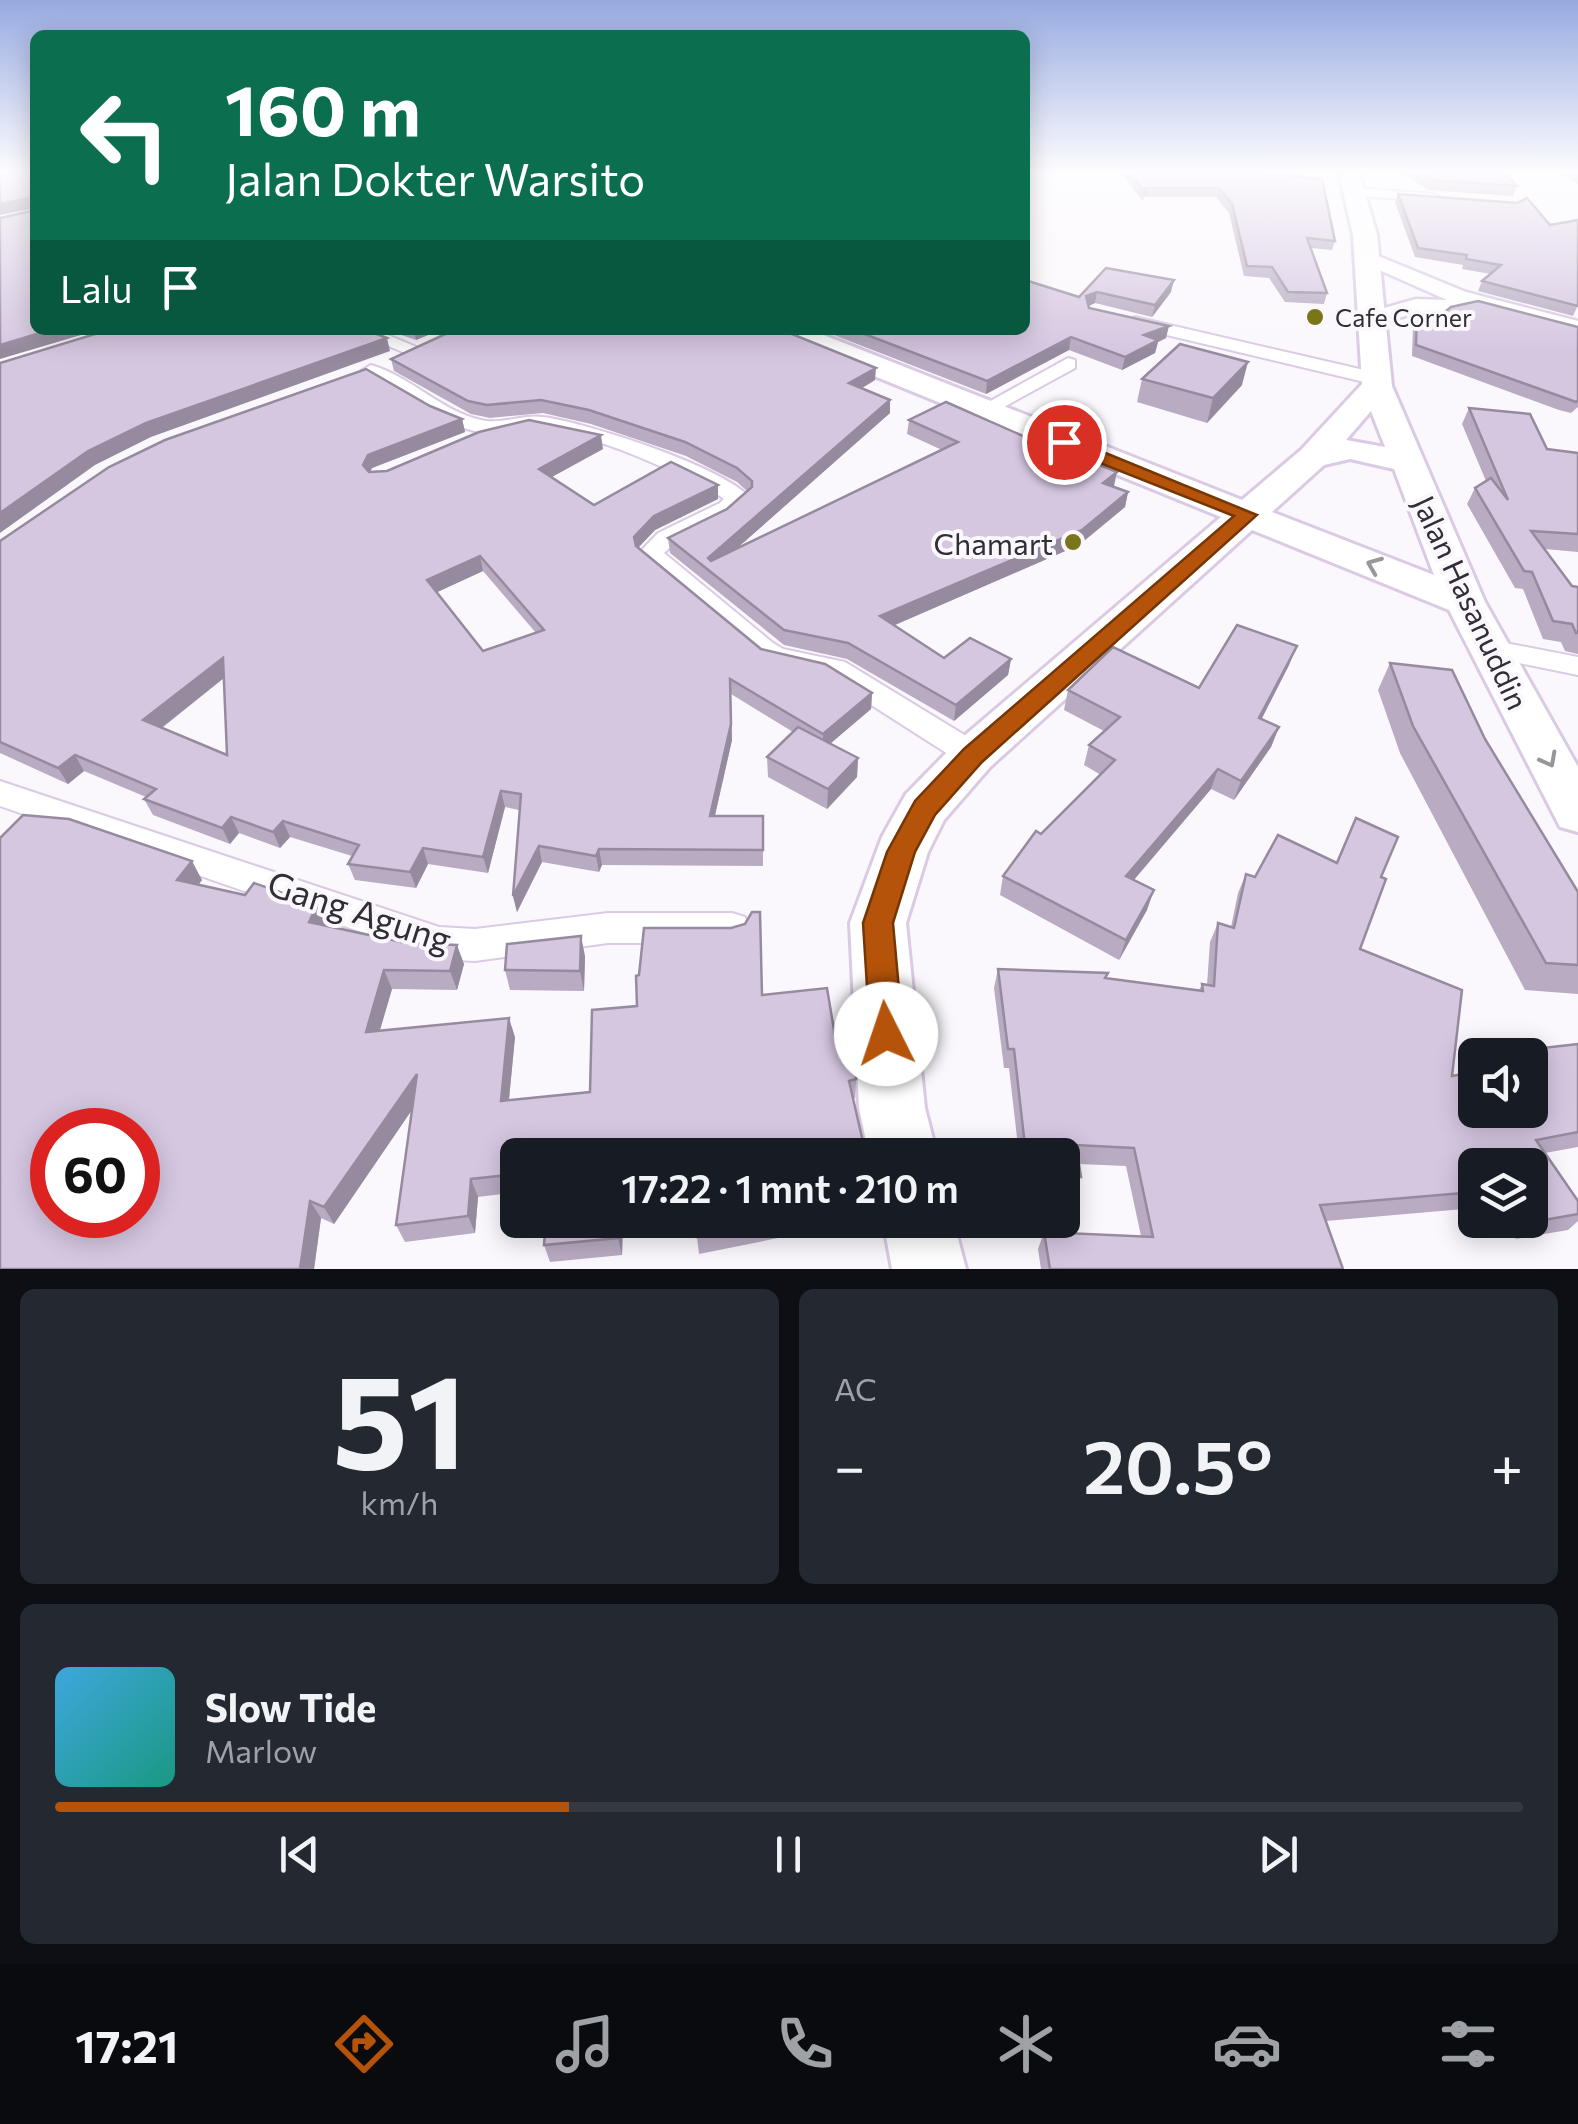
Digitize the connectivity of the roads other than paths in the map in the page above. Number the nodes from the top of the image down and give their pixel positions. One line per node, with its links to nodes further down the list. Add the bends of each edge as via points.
1 (1361, 232): 2 (main road, Jalan Hasanuddin)
2 (1366, 257): 3 (street); 5 (main road, Jalan Hasanuddin)
3 (1503, 311): 5 (street, via 1416,306); 6 (street)
4 (1114, 317): 10 (street)
5 (1372, 319): 10 (main road, Jalan Hasanuddin)
6 (1578, 328)
7 (378, 335): 12 (street, via 424,348 362,374 478,426)
8 (798, 335): 11 (main road)
9 (1068, 364): 11 (street)
10 (1377, 382): 14 (main road); 15 (main road, Jalan Hasanuddin)
11 (984, 410): 16 (main road)
12 (511, 424): 13 (street); 20 (street, via 558,426 731,490 738,498 722,516 650,554 763,650 835,669)
13 (458, 446)
14 (1312, 457): 15 (main road, via 1350,449); 16 (main road)
15 (1408, 462): 17 (main road, Jalan Hasanuddin)
16 (1247, 515): 17 (main road, one-way to 16); 20 (main road)
17 (1465, 602): 18 (main road, Jalan Hasanuddin)
18 (1490, 649): 19 (street); 23 (main road, Jalan Hasanuddin, one-way to 23)
19 (1578, 666)
20 (973, 756): 26 (main road, via 924,808 901,852 878,923)
21 (0, 792): 22 (street, Gang Agung)
22 (39, 804): 24 (street); 25 (street, Gang Agung, via 439,943 475,945 608,928)
23 (1578, 813)
24 (13, 832)
25 (732, 928)
26 (899, 1138)
27 (922, 1238): 28 (main road)
28 (930, 1269)

